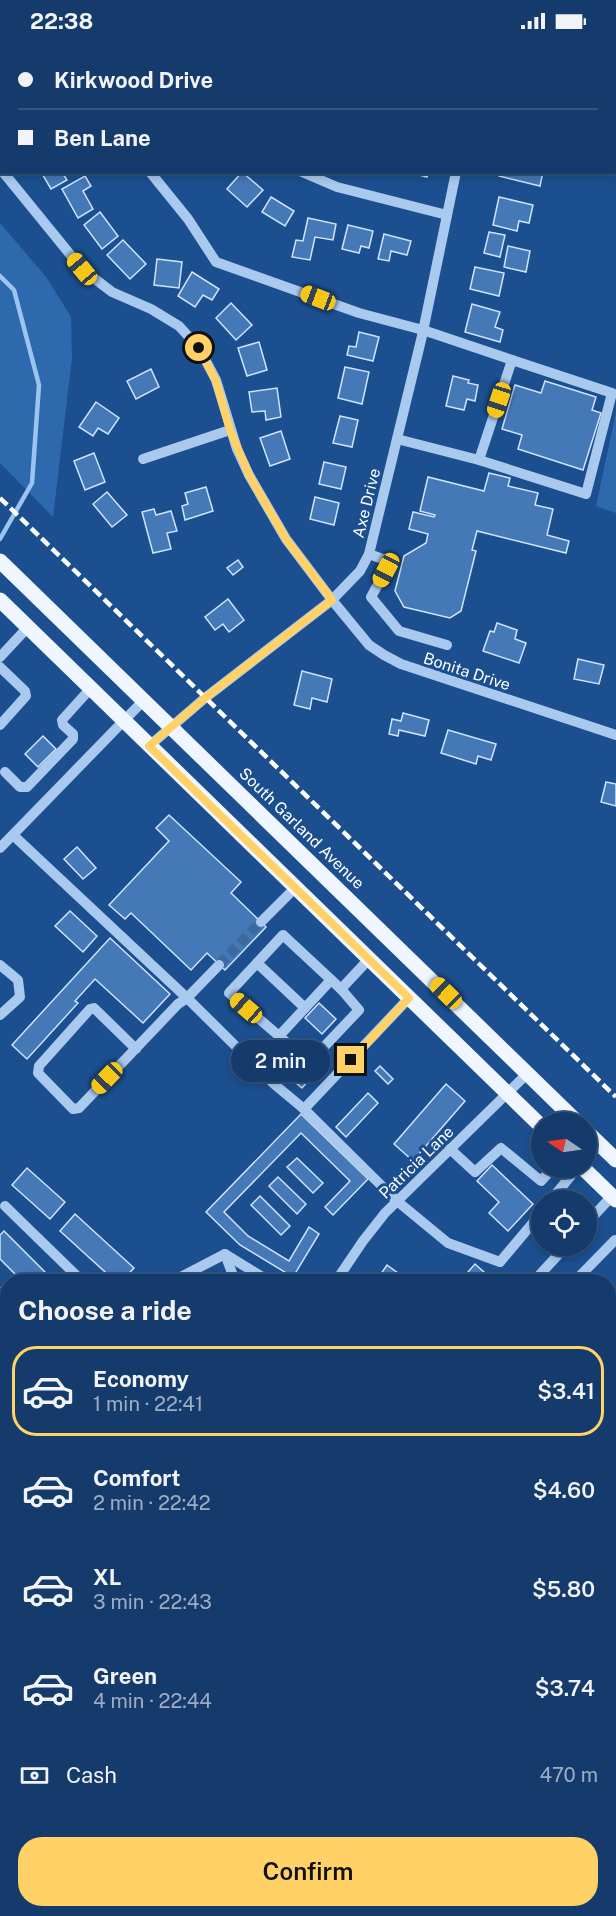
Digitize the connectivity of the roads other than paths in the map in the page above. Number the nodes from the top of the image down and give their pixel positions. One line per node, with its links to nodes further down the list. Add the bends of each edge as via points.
1 (5, 174): 8 (street, Bonita Drive, via 82,269 112,292 179,326 199,348 216,381)
2 (152, 174): 6 (street, via 216,262 359,313)
3 (307, 174): 5 (street, via 337,187)
4 (456, 174): 5 (street, Axe Drive)
5 (447, 215): 6 (street, Axe Drive)
6 (423, 330): 7 (street); 9 (street, Axe Drive)
7 (512, 360): 11 (street); 11 (street, via 612,393 586,494)
8 (230, 430): 10 (street); 15 (street, Bonita Drive, via 249,475 286,539)
9 (397, 438): 11 (street); 12 (street, Axe Drive)
10 (142, 459)
11 (479, 460)
12 (369, 554): 15 (street, Axe Drive, via 360,571); 17 (street, via 388,561 371,597 399,631)
13 (0, 561): 21 (main road, South Garland Avenue)
14 (0, 600): 16 (main road)
15 (332, 600): 24 (street, Axe Drive); 25 (street, Bonita Drive, via 369,645 401,664)
16 (28, 627): 18 (street); 20 (main road)
17 (447, 645)
18 (0, 657)
19 (0, 667): 23 (street, via 26,696)
20 (91, 688): 22 (main road); 27 (street, via 62,720 73,739 27,787 20,787)
21 (144, 700): 22 (street); 24 (main road, South Garland Avenue)
22 (124, 721): 26 (main road); 28 (street)
23 (0, 725)
24 (172, 727): 26 (street, Axe Drive); 44 (main road, South Garland Avenue)
25 (616, 735)
26 (149, 746): 30 (main road)
27 (5, 772)
28 (13, 835): 29 (street); 38 (street)
29 (0, 848)
30 (295, 888): 31 (street); 32 (main road)
31 (261, 922)
32 (369, 959): 37 (street); 39 (main road)
33 (257, 963): 36 (street, via 283,935); 40 (street); 42 (street, via 229,993)
34 (0, 964): 41 (street, via 18,980 20,997)
35 (219, 965): 38 (street)
36 (331, 980): 37 (street); 40 (street)
37 (341, 989): 42 (street, via 359,1010 321,1050 293,1048)
38 (187, 998): 43 (street); 46 (street)
39 (409, 998): 45 (main road); 46 (street)
40 (305, 1008): 42 (street)
41 (0, 1015)
42 (279, 1036)
43 (136, 1049): 43 (street, via 79,1108 73,1109 38,1073 39,1065 94,1008)
44 (528, 1073): 45 (street, Patricia Lane); 47 (main road, South Garland Avenue)
45 (508, 1094): 48 (main road); 50 (street, Patricia Lane)
46 (304, 1109): 57 (street)
47 (567, 1112)
48 (531, 1116)
49 (597, 1142): 51 (main road)
50 (450, 1149): 52 (street, via 475,1172 501,1148); 57 (street, Patricia Lane)
51 (616, 1160)
52 (531, 1172)
53 (570, 1178): 55 (street)
54 (592, 1178): 56 (main road)
55 (560, 1190)
56 (614, 1198): 59 (street)
57 (396, 1201): 60 (street, via 448,1243 500,1263); 68 (street, Patricia Lane, via 363,1240)
58 (5, 1206): 64 (street)
59 (597, 1214)
60 (531, 1225)
61 (615, 1240): 70 (street)
62 (225, 1254): 65 (street); 66 (street); 67 (street)
63 (557, 1256): 69 (street)
64 (75, 1274)
65 (186, 1274)
66 (232, 1274)
67 (258, 1274)
68 (342, 1274)
69 (540, 1274)
70 (582, 1274)

